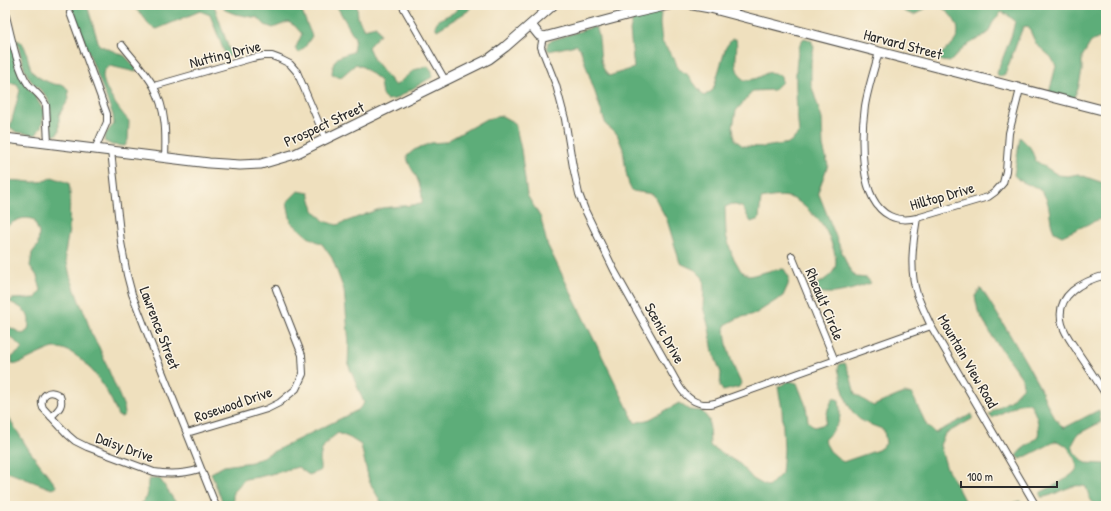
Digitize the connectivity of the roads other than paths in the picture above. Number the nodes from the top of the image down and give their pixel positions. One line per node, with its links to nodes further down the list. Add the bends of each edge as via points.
1 (402, 5): 12 (street)
2 (553, 5): 8 (main road, Prospect Street)
3 (669, 5): 9 (main road)
4 (693, 5): 5 (main road, Harvard Street)
5 (716, 7): 11 (main road, Harvard Street)
6 (5, 12): 18 (street, via 23,74 46,105)
7 (70, 13): 19 (street, via 107,114)
8 (531, 25): 9 (main road); 12 (main road, Prospect Street, via 489,58)
9 (542, 36): 27 (street, Scenic Drive, via 541,47 556,85 585,210 614,270 686,397 712,404)
10 (122, 45): 13 (street)
11 (879, 52): 14 (main road, Harvard Street); 22 (street, Hilltop Drive, via 865,104 863,158 866,179 873,198 885,213 900,219)
12 (445, 80): 17 (main road, Prospect Street)
13 (154, 86): 17 (street, Nutting Drive, via 252,58 272,56 290,64 297,72); 21 (street, via 164,117)
14 (1020, 89): 15 (main road, Harvard Street); 22 (street, Hilltop Drive, via 1010,133 1003,183 988,197)
15 (1106, 111)
16 (5, 138): 18 (main road, Prospect Street)
17 (326, 140): 21 (main road, Prospect Street, via 296,154 261,164 209,163)
18 (48, 143): 19 (main road, Prospect Street)
19 (95, 149): 20 (main road, Prospect Street)
20 (111, 151): 21 (main road, Prospect Street); 30 (street, Lawrence Street, via 117,216 132,294)
21 (165, 158)
22 (917, 218): 26 (street, Mountain View Road, via 914,236 914,281)
23 (792, 256): 27 (street, Rheault Circle)
24 (1106, 275): 28 (street, via 1083,283 1070,292 1062,306 1061,318 1066,332)
25 (276, 289): 30 (street, Rosewood Drive, via 302,355 303,374 296,388 286,398 266,409)
26 (931, 326): 27 (street, Scenic Drive); 33 (street, Mountain View Road)
27 (835, 361)
28 (1106, 395)
29 (51, 417): 31 (street, Daisy Drive, via 68,436 81,445 154,472 177,474)
30 (187, 433): 31 (street, Lawrence Street)
31 (200, 469): 32 (street, Lawrence Street)
32 (216, 506)
33 (1036, 506)

